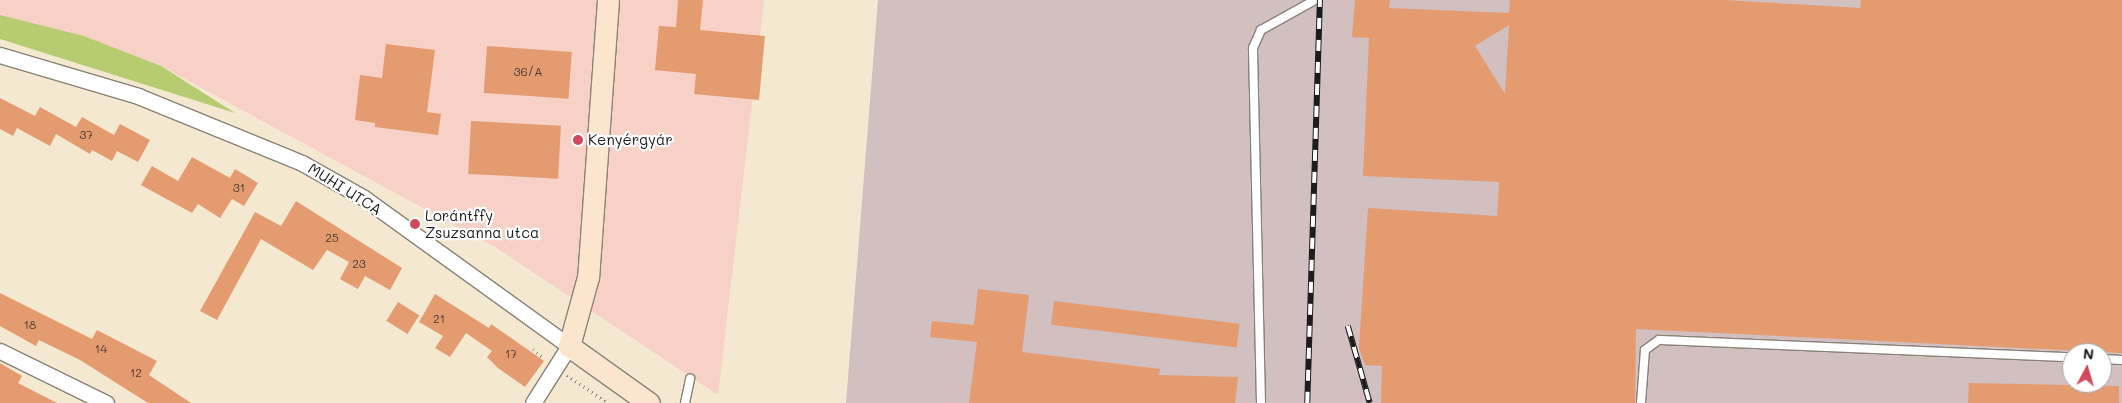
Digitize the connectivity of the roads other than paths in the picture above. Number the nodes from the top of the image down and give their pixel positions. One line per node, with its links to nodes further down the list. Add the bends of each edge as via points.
1 (608, 0): 4 (main road, via 588,277)
2 (1315, 0): 12 (lane, via 1261,30 1253,48)
3 (0, 55): 4 (street, MUHI UTCA, via 138,96 302,163 364,198)
4 (569, 346): 9 (street); 10 (main road, MUHI UTCA)
5 (0, 351): 8 (street)
6 (2062, 358): 13 (lane, via 1658,340 1645,350)
7 (690, 379): 11 (lane)
8 (106, 403)
9 (533, 403)
10 (649, 403)
11 (685, 403)
12 (1261, 403)
13 (1641, 403)

